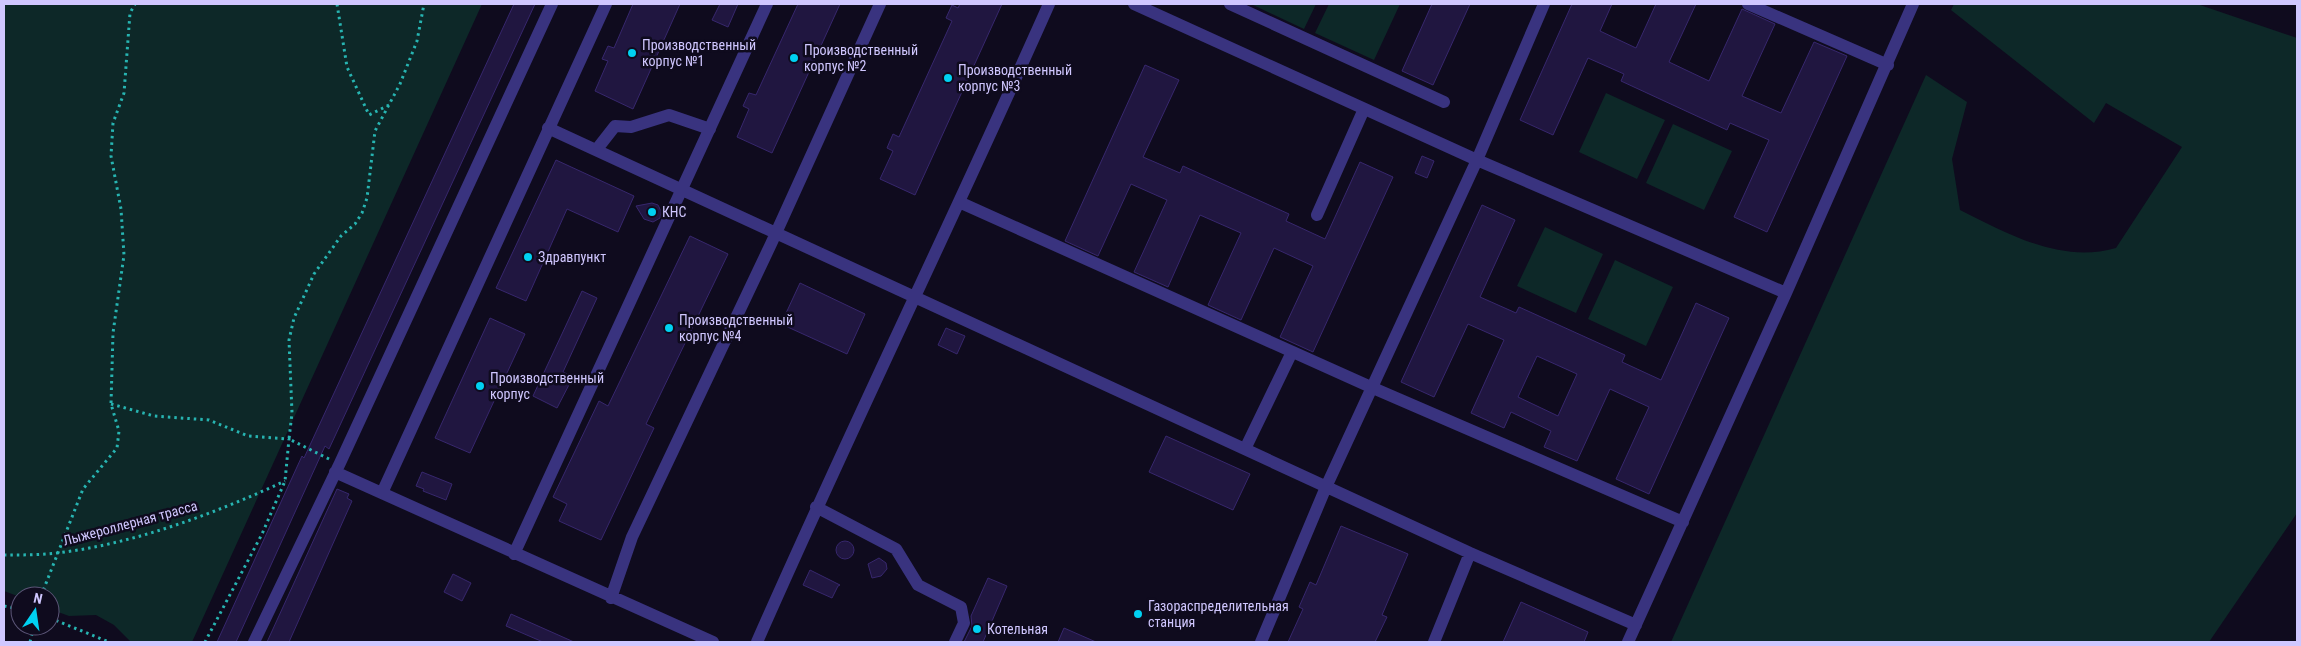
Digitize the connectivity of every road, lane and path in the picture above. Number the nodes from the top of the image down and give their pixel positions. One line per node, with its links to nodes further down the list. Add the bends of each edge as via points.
1 (135, 4): 30 (path, via 130,14 124,93 113,123 110,156 122,209 124,255 113,333)
2 (336, 4): 16 (path, via 347,67 369,115)
3 (424, 4): 16 (path, via 417,41)
4 (552, 4): 33 (lane)
5 (606, 4): 18 (lane)
6 (767, 4): 19 (lane)
7 (880, 4): 25 (lane)
8 (1049, 4): 23 (lane)
9 (1134, 4): 17 (lane)
10 (1230, 4): 15 (lane)
11 (1544, 4): 21 (lane)
12 (1748, 4): 14 (lane)
13 (1913, 4): 14 (lane)
14 (1888, 65): 26 (lane)
15 (1444, 102)
16 (389, 104): 31 (path, via 375,131 367,198 362,213 314,274 294,318 289,340 292,413)
17 (1364, 109): 21 (lane); 24 (lane)
18 (548, 128): 20 (lane); 36 (lane)
19 (710, 129): 20 (lane, via 669,115 637,126 615,126); 22 (lane)
20 (597, 149): 22 (lane)
21 (1477, 160): 26 (lane); 29 (lane)
22 (682, 188): 25 (lane); 41 (lane)
23 (960, 202): 27 (lane); 28 (lane)
24 (1317, 216)
25 (776, 231): 27 (lane); 44 (lane, via 632,537)
26 (1786, 293): 38 (lane)
27 (915, 297): 32 (lane); 37 (lane)
28 (1292, 352): 29 (lane); 32 (lane)
29 (1373, 388): 35 (lane); 38 (lane)
30 (111, 404): 31 (path, via 154,416 209,420 248,436); 39 (path, via 119,431 117,448 83,489)
31 (289, 439): 33 (path); 34 (path)
32 (1245, 449): 35 (lane)
33 (338, 468): 36 (lane); 49 (lane)
34 (285, 481): 39 (path, Лыжероллерная трасса, via 183,523); 48 (path, via 262,534)
35 (1326, 487): 40 (lane); 53 (lane)
36 (382, 494): 41 (lane)
37 (816, 507): 51 (lane); 52 (lane, via 896,549 918,585 961,607 964,623)
38 (1683, 522): 46 (lane)
39 (57, 553): 42 (path, Лыжероллерная трасса); 43 (path)
40 (1470, 553): 46 (lane); 54 (lane)
41 (514, 554): 44 (lane)
42 (4, 555)
43 (45, 586)
44 (611, 598): 50 (lane)
45 (60, 622): 47 (path)
46 (1636, 625): 55 (lane)
47 (109, 642)
48 (205, 642)
49 (254, 642)
50 (713, 642)
51 (757, 642)
52 (956, 642)
53 (1261, 642)
54 (1434, 642)
55 (1628, 642)

